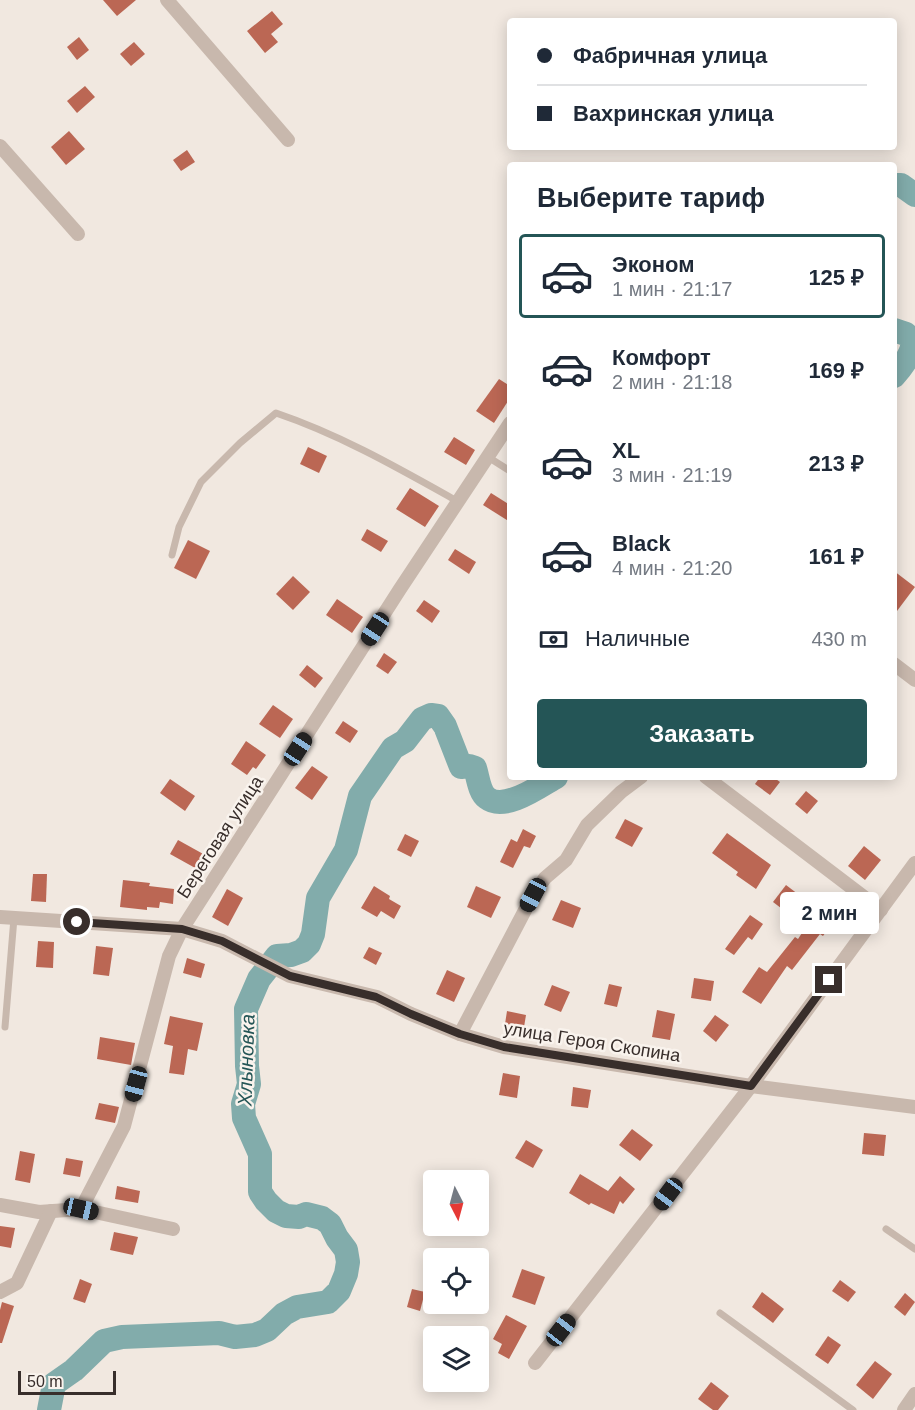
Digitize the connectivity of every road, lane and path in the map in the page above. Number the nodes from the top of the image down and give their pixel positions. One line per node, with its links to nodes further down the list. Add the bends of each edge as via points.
1 (167, 0): 2 (street)
2 (288, 140)
3 (0, 146): 4 (street)
4 (78, 234)
5 (507, 428): 6 (street, Береговая улица)
6 (488, 457): 7 (lane); 8 (street, Береговая улица)
7 (507, 469)
8 (459, 502): 9 (lane, via 392,464 311,425 276,413 201,482 179,527); 17 (street, Береговая улица)
9 (172, 555)
10 (897, 666): 11 (street)
11 (915, 680)
12 (637, 780): 19 (street, via 587,825 566,860 539,887)
13 (710, 780): 15 (street)
14 (915, 863): 15 (street)
15 (881, 910): 20 (street)
16 (7, 918): 17 (street, улица Героя Скопина); 18 (lane)
17 (182, 929): 19 (street, улица Героя Скопина, via 222,941 290,976 376,997); 23 (street, Береговая улица, via 169,956 124,1126)
18 (5, 1027)
19 (460, 1034): 20 (street, улица Героя Скопина, via 504,1047)
20 (751, 1086): 21 (street, улица Героя Скопина); 30 (street)
21 (915, 1107)
22 (0, 1205): 24 (street)
23 (81, 1209): 24 (street); 25 (street)
24 (51, 1211): 28 (street, via 17,1283)
25 (172, 1229)
26 (886, 1229): 27 (lane)
27 (915, 1249)
28 (0, 1292)
29 (720, 1313): 32 (lane)
30 (535, 1363)
31 (915, 1394): 33 (street)
32 (853, 1410)
33 (904, 1410)

